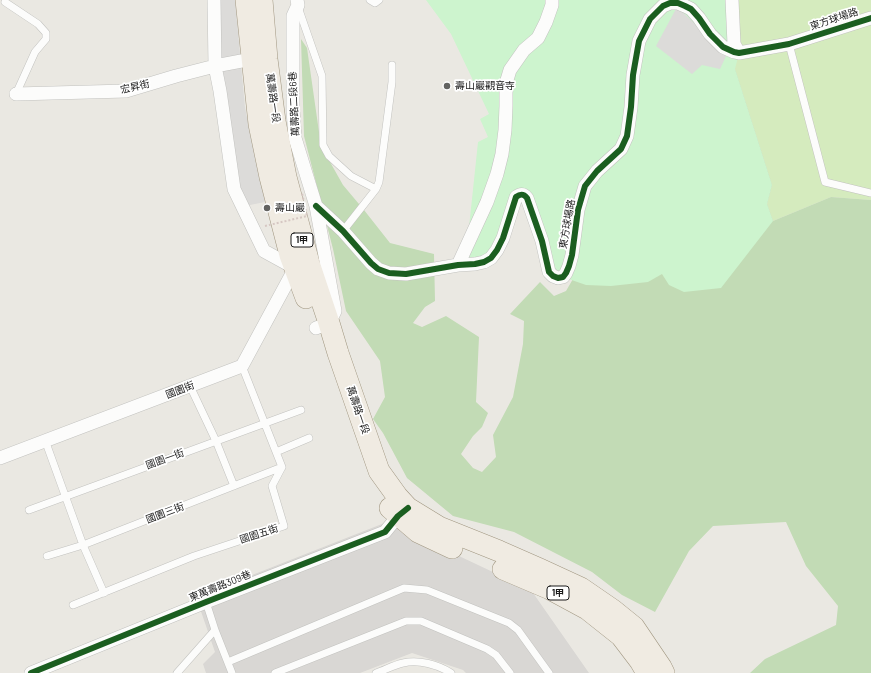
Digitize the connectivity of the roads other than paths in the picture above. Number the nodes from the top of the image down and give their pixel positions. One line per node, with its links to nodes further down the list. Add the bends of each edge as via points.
1 (214, 0): 15 (street)
2 (246, 0): 13 (main road, 萬壽路一段 / 1甲)
3 (262, 0): 21 (main road, 萬壽路一段 / 1甲, via 275,121)
4 (370, 0): 5 (lane, via 375,3)
5 (379, 0)
6 (552, 0): 22 (street, via 538,38 524,50 510,70 507,80 505,130 497,174)
7 (732, 0): 12 (street, via 734,44)
8 (4, 2): 16 (lane, via 38,24 46,33 46,39 35,52)
9 (297, 2): 17 (lane, via 322,76 323,145 328,156 351,176); 19 (street, 萬壽路二段6巷, via 293,16 295,138)
10 (871, 18): 11 (street, 東方球場路)
11 (789, 44): 12 (street, 東方球場路); 18 (lane, via 825,182)
12 (739, 53): 22 (street, 東方球場路, via 723,47 691,9 678,3 663,6 650,19 639,41 627,136 621,149 585,186 578,210 572,255 563,277 558,278 549,272 542,241 526,198 522,194 516,197 503,238 491,258 475,264)
13 (252, 59): 15 (street, 宏昇街); 21 (main road, 萬壽路一段 / 1甲, via 259,124 272,183 290,255)
14 (392, 65): 17 (lane, via 392,82)
15 (215, 66): 16 (street, 宏昇街, via 126,91); 21 (street, via 234,189 264,251)
16 (16, 94)
17 (376, 189): 20 (lane)
18 (871, 193)
19 (316, 206): 20 (street, 東方球場路); 23 (street, via 335,311)
20 (343, 231): 22 (street, 東方球場路, via 371,263 389,273 406,274)
21 (302, 265): 23 (main road, 萬壽路一段 / 1甲); 24 (street)
22 (458, 265)
23 (323, 325): 37 (main road, 萬壽路一段 / 1甲, via 368,474 388,506)
24 (242, 366): 25 (street, 國園街); 27 (lane)
25 (190, 386): 29 (street, 國園街); 30 (lane)
26 (301, 410): 27 (lane, 國園一街)
27 (265, 423): 30 (lane, 國園一街); 31 (lane)
28 (309, 438): 31 (lane)
29 (45, 440): 32 (street, 國園街); 35 (lane)
30 (216, 441): 34 (lane); 35 (lane, 國園一街)
31 (276, 452): 33 (lane)
32 (0, 458)
33 (282, 467): 34 (lane, 國園三街); 40 (lane, 國園五街, via 272,486 284,526 194,556)
34 (234, 486): 38 (lane, 國園三街)
35 (66, 496): 36 (lane, 國園一街); 38 (lane)
36 (29, 510)
37 (403, 512): 41 (street, 東萬壽路309巷, via 385,532); 53 (main road, 萬壽路一段 / 1甲, via 418,532 543,586 587,609 621,636); 54 (main road, 萬壽路一段 / 1甲, via 581,588 634,627)
38 (83, 545): 39 (lane, 國園三街); 40 (lane)
39 (47, 556)
40 (104, 593): 42 (lane, 國園五街)
41 (206, 602): 43 (lane); 45 (street, 東萬壽路309巷)
42 (73, 605)
43 (215, 630): 44 (lane); 46 (lane)
44 (228, 662): 47 (lane); 52 (lane, via 404,588 427,590 509,623 518,630)
45 (31, 673)
46 (177, 673)
47 (232, 673)
48 (275, 673): 51 (lane, via 406,621 421,621 487,649 496,655)
49 (376, 673): 50 (lane, via 403,663 417,662)
50 (451, 673)
51 (510, 673)
52 (549, 673)
53 (647, 673)
54 (664, 673)

